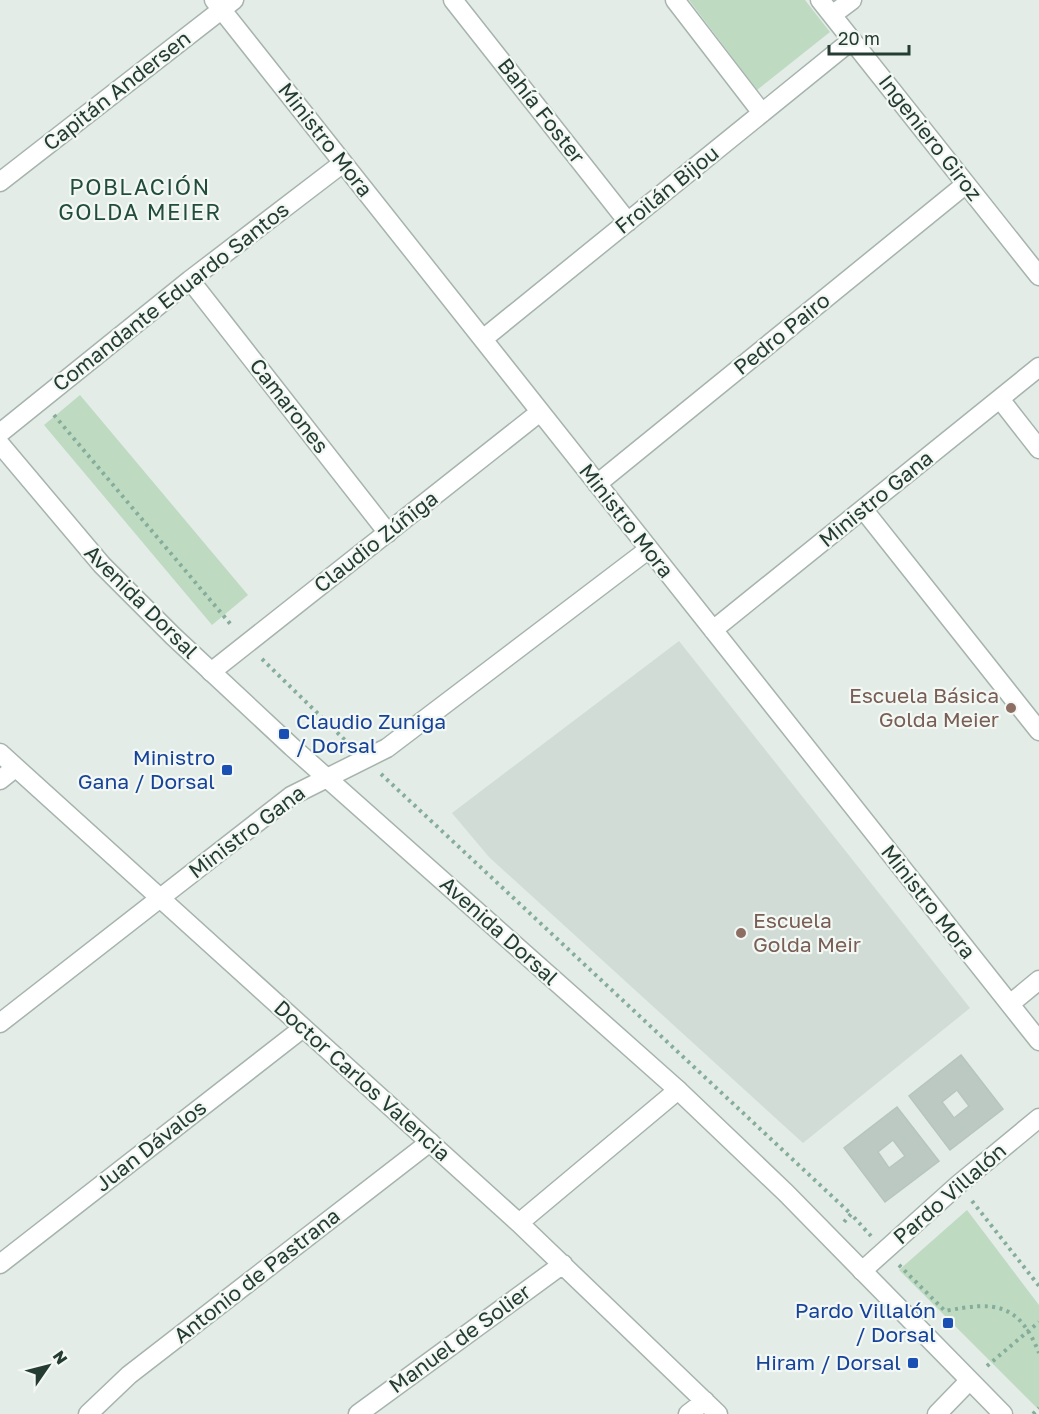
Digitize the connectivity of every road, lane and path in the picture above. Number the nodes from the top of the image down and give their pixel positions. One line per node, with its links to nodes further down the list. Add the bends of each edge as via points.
1 (453, 0): 12 (street, Bahía Foster)
2 (675, 0): 8 (street)
3 (820, 0): 6 (street, Ingeniero Giroz)
4 (852, 0): 6 (street)
5 (223, 3): 9 (street, Ministro Mora); 10 (street, Capitán Andersen)
6 (832, 15): 7 (street, Ingeniero Giroz)
7 (852, 40): 8 (street, Froilán Bijou); 11 (street, Ingeniero Giroz)
8 (762, 113): 12 (street, Froilán Bijou)
9 (343, 163): 14 (street, Comandante Eduardo Santos); 15 (street, Ministro Mora)
10 (0, 182)
11 (966, 184): 13 (street, Ingeniero Giroz); 23 (street, Pedro Pairo)
12 (628, 222): 15 (street, Froilán Bijou)
13 (1039, 276)
14 (190, 280): 18 (street, Comandante Eduardo Santos); 25 (street, Camarones)
15 (483, 339): 19 (street, Ministro Mora)
16 (1039, 368): 17 (street, Ministro Gana)
17 (1000, 399): 22 (street); 24 (street, Ministro Gana)
18 (40, 400): 20 (street, Comandante Eduardo Santos); 28 (path)
19 (540, 412): 23 (street, Ministro Mora); 25 (street, Claudio Zúñiga)
20 (0, 433)
21 (0, 444): 29 (street, Avenida Dorsal, via 102,565)
22 (1039, 449)
23 (597, 484): 26 (street, Ministro Mora)
24 (863, 509): 27 (street, Ministro Gana); 30 (street)
25 (388, 533): 28 (street, Claudio Zúñiga)
26 (649, 549): 27 (street, Ministro Mora); 32 (street, Ministro Gana)
27 (713, 630): 38 (street, Ministro Mora)
28 (247, 644): 29 (street, Claudio Zúñiga); 32 (path)
29 (211, 672): 34 (street, Avenida Dorsal)
30 (1039, 731)
31 (0, 753): 33 (street, Doctor Carlos Valencia)
32 (366, 760): 34 (street, Ministro Gana); 46 (path)
33 (15, 768): 35 (street); 36 (street, Doctor Carlos Valencia)
34 (326, 776): 36 (street, Ministro Gana, via 291,796); 42 (street, Avenida Dorsal)
35 (0, 780)
36 (159, 899): 39 (street, Ministro Gana); 40 (street, Doctor Carlos Valencia)
37 (1039, 980): 38 (street)
38 (1010, 1004): 41 (street, Ministro Mora)
39 (0, 1023)
40 (303, 1028): 44 (street, Doctor Carlos Valencia); 50 (street, Juan Dávalos)
41 (1039, 1041)
42 (678, 1090): 47 (street); 48 (street, Avenida Dorsal)
43 (1039, 1118): 45 (street, Pardo Villalón)
44 (430, 1142): 47 (street, Doctor Carlos Valencia); 60 (street, Antonio de Pastrana, via 122,1381)
45 (959, 1184): 49 (street, Pardo Villalón); 53 (path)
46 (851, 1214): 48 (path); 49 (path)
47 (519, 1223): 51 (street, Doctor Carlos Valencia)
48 (828, 1237): 52 (street, Avenida Dorsal)
49 (884, 1250): 52 (street, Pardo Villalón); 55 (path, via 945,1311 964,1307 1001,1309 1019,1316)
50 (0, 1264)
51 (563, 1264): 58 (street, Doctor Carlos Valencia); 61 (street, Manuel de Solier)
52 (862, 1271): 57 (street, Avenida Dorsal)
53 (1039, 1286)
54 (1039, 1322): 55 (path)
55 (1029, 1332): 56 (path); 57 (path)
56 (1039, 1353)
57 (969, 1381): 64 (street); 65 (street, Avenida Dorsal)
58 (705, 1401): 62 (street); 63 (street, Doctor Carlos Valencia)
59 (1039, 1408): 66 (path)
60 (88, 1414)
61 (358, 1414)
62 (688, 1414)
63 (718, 1414)
64 (937, 1414)
65 (1003, 1414)
66 (1033, 1414)

